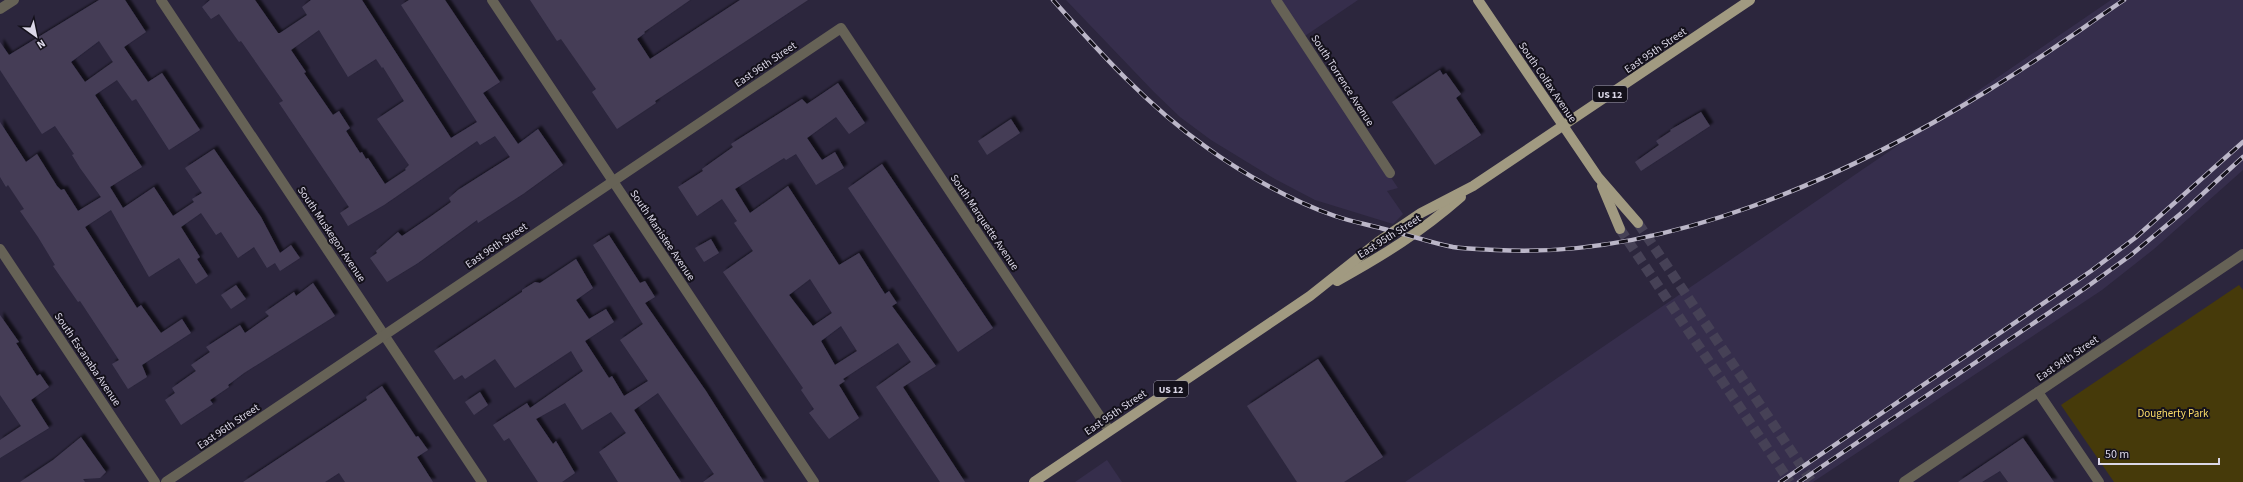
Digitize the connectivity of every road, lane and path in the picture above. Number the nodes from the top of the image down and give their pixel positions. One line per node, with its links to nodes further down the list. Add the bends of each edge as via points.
1 (14, 0): 7 (street)
2 (161, 0): 17 (street, South Muskegon Avenue)
3 (492, 0): 12 (street, South Manistee Avenue)
4 (1276, 0): 10 (street, South Torrence Avenue)
5 (1478, 0): 9 (main road, South Colfax Avenue)
6 (1750, 0): 9 (main road, East 95th Street / US 12)
7 (0, 10)
8 (841, 28): 12 (street, East 96th Street); 19 (street, South Marquette Avenue)
9 (1563, 126): 11 (main road, South Colfax Avenue); 19 (main road, East 95th Street / US 12, via 1473,186 1430,224 1310,296)
10 (1390, 173)
11 (1598, 177): 13 (main road, South Colfax Avenue); 14 (main road, South Colfax Avenue)
12 (613, 181): 17 (street, East 96th Street); 23 (street, South Manistee Avenue)
13 (1638, 223)
14 (1620, 229)
15 (0, 248): 20 (street, South Escanaba Avenue)
16 (2241, 258): 18 (street, East 94th Street)
17 (384, 335): 21 (street, East 96th Street); 22 (street, South Muskegon Avenue)
18 (2038, 392): 25 (street, East 94th Street); 26 (street)
19 (1109, 430): 24 (main road, East 95th Street / US 12)
20 (155, 482)
21 (166, 482)
22 (482, 482)
23 (814, 482)
24 (1034, 482)
25 (1904, 482)
26 (2099, 482)

